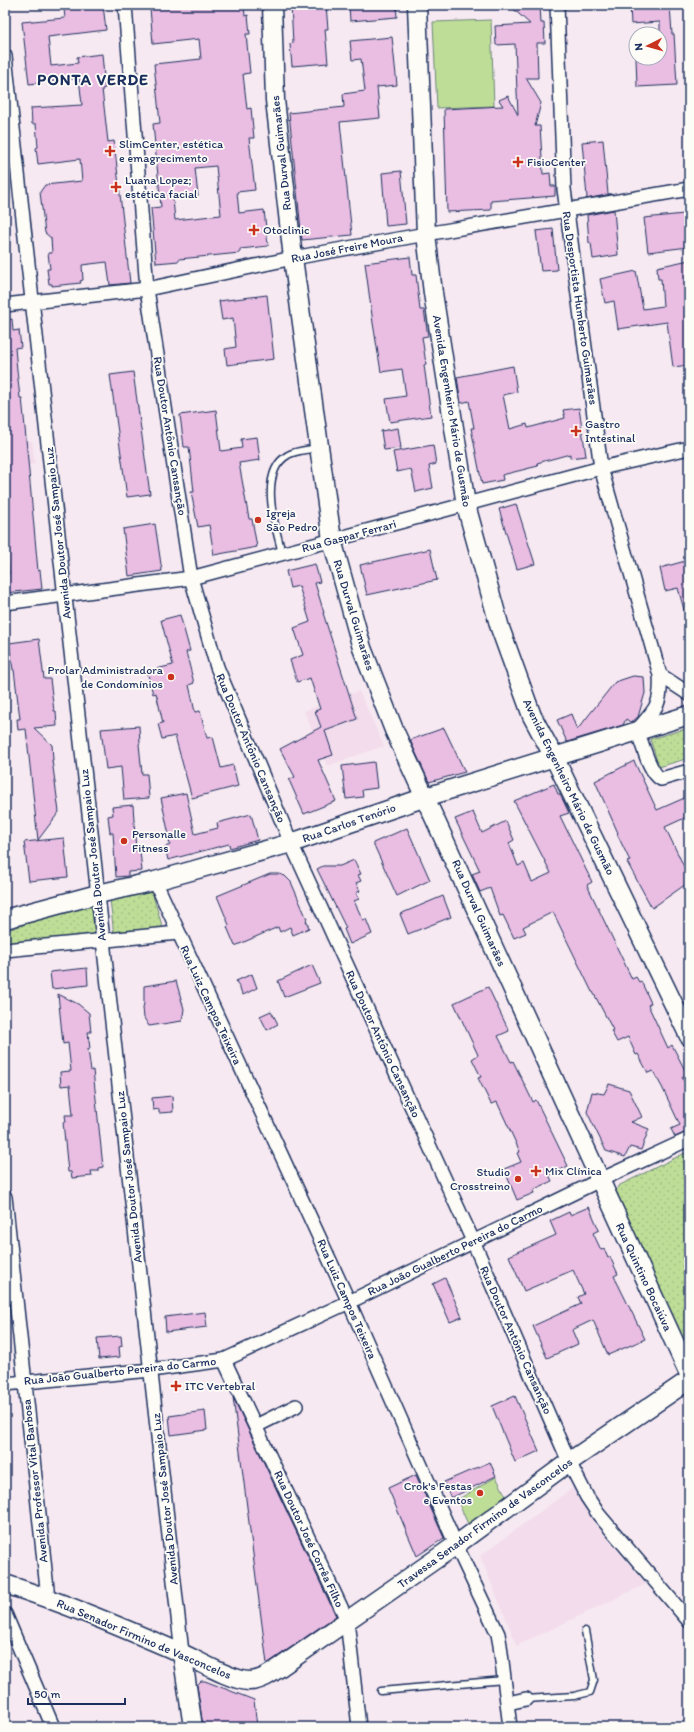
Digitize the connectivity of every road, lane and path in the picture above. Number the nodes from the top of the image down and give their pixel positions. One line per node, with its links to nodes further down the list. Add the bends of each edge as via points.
1 (126, 5): 10 (street, Rua Doutor Antônio Cansanção)
2 (272, 5): 9 (street, Rua Durval Guimarães, via 275,100)
3 (417, 5): 8 (street, Avenida Engenheiro Mário de Gusmão)
4 (557, 5): 7 (street, Rua Desportista Humberto Guimarães)
5 (5, 56): 11 (street, Avenida Doutor José Sampaio Luz)
6 (689, 189): 7 (street, Rua José Freire Moura)
7 (566, 209): 8 (street, Rua José Freire Moura); 15 (street, Rua Desportista Humberto Guimarães)
8 (426, 234): 9 (street, Rua José Freire Moura); 16 (street, Avenida Engenheiro Mário de Gusmão)
9 (293, 258): 10 (street, Rua José Freire Moura); 13 (street, Rua Durval Guimarães)
10 (147, 289): 11 (street, Rua José Freire Moura); 19 (street, Rua Doutor Antônio Cansanção)
11 (32, 301): 12 (street, Rua José Freire Moura); 20 (street, Avenida Doutor José Sampaio Luz)
12 (5, 305)
13 (319, 448): 17 (street, Rua Durval Guimarães); 18 (lane, via 290,453 278,463 271,479 273,509)
14 (689, 448): 15 (street, Rua Gaspar Ferrari)
15 (601, 468): 16 (street, Rua Gaspar Ferrari); 22 (street, Rua Desportista Humberto Guimarães)
16 (466, 505): 17 (street, Rua Gaspar Ferrari); 26 (street, Avenida Engenheiro Mário de Gusmão, via 500,628 532,716)
17 (332, 540): 18 (street, Rua Gaspar Ferrari); 28 (street, Rua Durval Guimarães, via 362,648 394,730)
18 (282, 553): 19 (street, Rua Gaspar Ferrari)
19 (192, 578): 20 (street, Rua Gaspar Ferrari); 29 (street, Rua Doutor Antônio Cansanção, via 217,667)
20 (64, 594): 21 (street, Rua Gaspar Ferrari); 31 (street, Avenida Doutor José Sampaio Luz)
21 (5, 603)
22 (660, 675): 23 (street); 25 (street, Rua Desportista Humberto Guimarães, via 660,701)
23 (689, 694)
24 (689, 715): 25 (street, Rua Carlos Tenório)
25 (637, 730): 26 (street, Rua Carlos Tenório); 27 (street, via 656,776 661,779)
26 (554, 757): 28 (street, Rua Carlos Tenório); 36 (street, Avenida Engenheiro Mário de Gusmão)
27 (689, 771)
28 (426, 797): 29 (street, Rua Carlos Tenório); 38 (street, Rua Durval Guimarães)
29 (291, 842): 30 (street, Rua Carlos Tenório); 40 (street, Rua Doutor Antônio Cansanção)
30 (155, 881): 31 (street, Rua Carlos Tenório); 33 (street, Rua Luiz Campos Teixeira)
31 (98, 894): 32 (street, Rua Carlos Tenório); 34 (street, Avenida Doutor José Sampaio Luz)
32 (5, 919)
33 (178, 933): 34 (street); 41 (street, Rua Luiz Campos Teixeira)
34 (103, 940): 35 (street); 43 (street, Avenida Doutor José Sampaio Luz)
35 (5, 950)
36 (689, 1036)
37 (689, 1139): 38 (street, Rua João Gualberto Pereira do Carmo)
38 (600, 1180): 40 (street, Rua João Gualberto Pereira do Carmo); 44 (street, Rua Quintino Bocaiúva)
39 (5, 1197): 46 (street, Avenida Professor Vital Barbosa)
40 (473, 1241): 41 (street, Rua João Gualberto Pereira do Carmo); 50 (street, Rua Doutor Antônio Cansanção)
41 (349, 1302): 42 (street, Rua João Gualberto Pereira do Carmo); 51 (street, Rua Luiz Campos Teixeira)
42 (224, 1360): 43 (street, Rua João Gualberto Pereira do Carmo); 49 (street, Rua Doutor José Corrêa Filho)
43 (151, 1370): 46 (street, Rua João Gualberto Pereira do Carmo); 59 (street, Avenida Doutor José Sampaio Luz)
44 (689, 1374)
45 (689, 1380): 50 (street, Travessa Senador Firmino de Vasconcelos)
46 (24, 1382): 47 (street, Rua João Gualberto Pereira do Carmo); 53 (street, Avenida Professor Vital Barbosa)
47 (5, 1384)
48 (296, 1406): 49 (street)
49 (256, 1426): 55 (street, Rua Doutor José Corrêa Filho)
50 (569, 1462): 51 (street, Travessa Senador Firmino de Vasconcelos); 56 (street, via 599,1515)
51 (456, 1545): 55 (street, Travessa Senador Firmino de Vasconcelos); 61 (street, Rua Luiz Campos Teixeira, via 498,1634)
52 (5, 1584): 53 (street, Rua Senador Firmino de Vasconcelos)
53 (48, 1598): 59 (street, Rua Senador Firmino de Vasconcelos)
54 (5, 1614): 58 (street)
55 (347, 1620): 60 (street, Travessa Senador Firmino de Vasconcelos); 67 (street, Rua Doutor José Corrêa Filho)
56 (689, 1621)
57 (585, 1631): 63 (lane, via 594,1680 590,1692 574,1696)
58 (10, 1638): 65 (street)
59 (182, 1653): 60 (street, Rua Senador Firmino de Vasconcelos, via 237,1679 249,1681 265,1677); 66 (street)
60 (282, 1666)
61 (504, 1680): 62 (lane); 64 (street, Rua Luiz Campos Teixeira)
62 (381, 1691)
63 (526, 1699): 64 (street)
64 (508, 1703): 68 (street, Rua Luiz Campos Teixeira)
65 (53, 1727)
66 (193, 1727)
67 (359, 1727)
68 (510, 1727)

